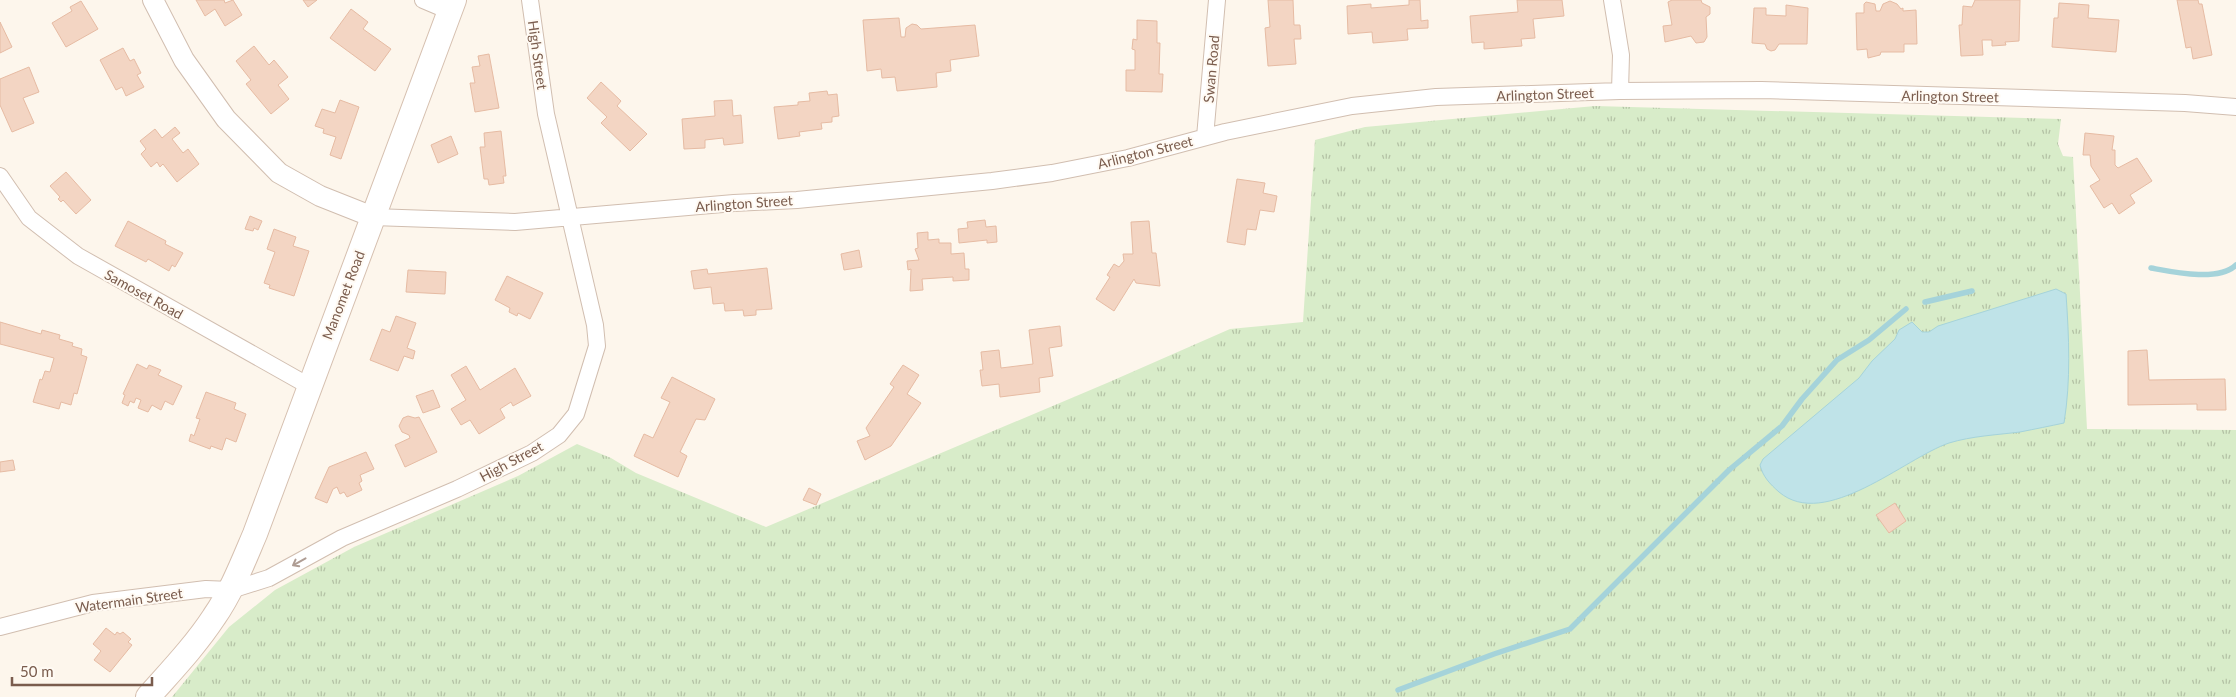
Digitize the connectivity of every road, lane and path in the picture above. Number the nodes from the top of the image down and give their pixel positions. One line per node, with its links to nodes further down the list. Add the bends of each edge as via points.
1 (153, 0): 11 (street, Arlington Street, via 184,60 226,119 279,173 320,196)
2 (423, 0): 6 (street)
3 (530, 0): 12 (street, High Street, via 546,114)
4 (1217, 0): 9 (street, Swan Road)
5 (1612, 0): 7 (street, via 1621,55)
6 (451, 6): 11 (main road, Manomet Road)
7 (1620, 91): 8 (street, Arlington Street, via 1761,90); 9 (street, Arlington Street, via 1436,97 1352,106)
8 (2236, 106)
9 (1205, 137): 12 (street, Arlington Street, via 1052,174 798,200)
10 (0, 176): 13 (street, Samoset Road, via 29,218 78,256)
11 (373, 217): 12 (street, Arlington Street, via 515,222); 13 (main road, Manomet Road)
12 (569, 217): 14 (street, High Street, one-way to 14, via 595,324 597,346 576,414 559,434 532,453 456,490 342,538 269,578)
13 (309, 386): 14 (main road, Manomet Road, via 255,534)
14 (230, 590): 15 (street, Watermain Street, via 206,589 94,603); 16 (main road, via 214,617)
15 (0, 627)
16 (148, 697)

